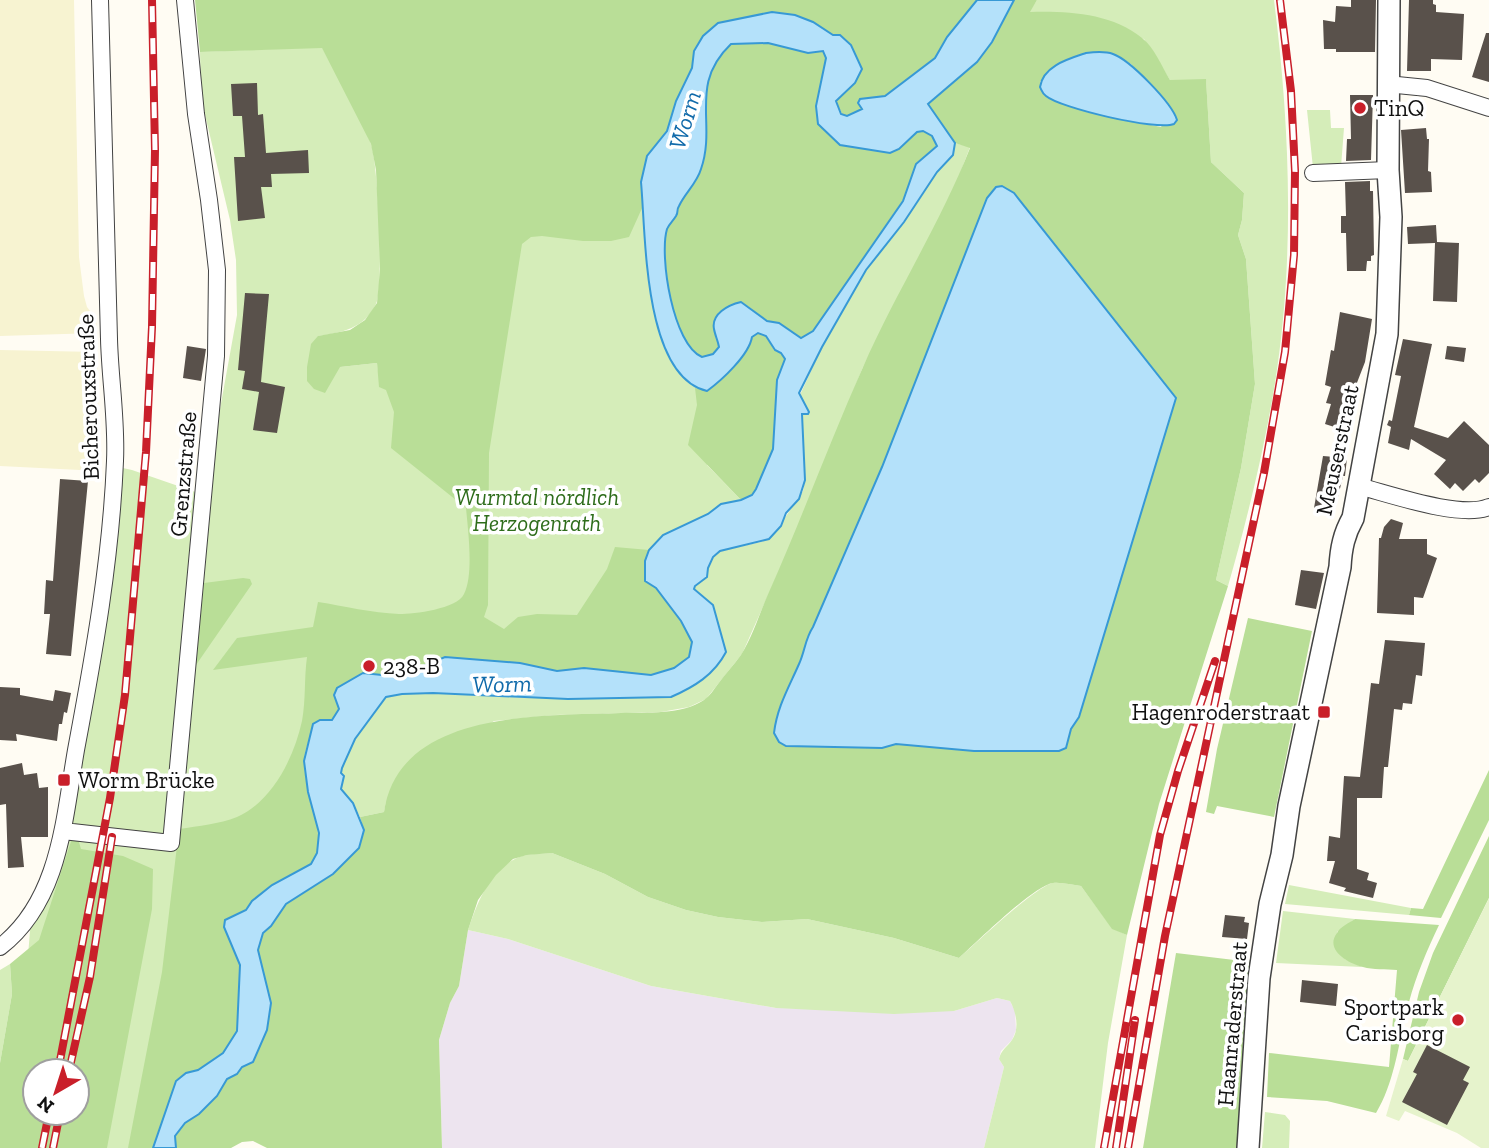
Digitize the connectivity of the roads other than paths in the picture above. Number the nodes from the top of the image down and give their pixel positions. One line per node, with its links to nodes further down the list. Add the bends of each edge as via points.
1 (100, 0): 10 (street, Bicherouxstraße, via 116,457 109,555)
2 (185, 0): 10 (street, Grenzstraße, via 217,270 216,356 171,843)
3 (1389, 0): 4 (street, Meuserstraat)
4 (1387, 84): 5 (street, via 1427,88); 6 (street, Meuserstraat)
5 (1489, 108)
6 (1388, 170): 7 (street); 8 (street, Meuserstraat, via 1387,334)
7 (1313, 173)
8 (1359, 486): 9 (street, via 1471,512); 11 (street, Meuserstraat, via 1341,550)
9 (1489, 507)
10 (63, 831): 12 (street, via 37,908)
11 (1270, 904): 13 (street, Haanraderstraat, via 1259,978)
12 (0, 947)
13 (1248, 1148)

